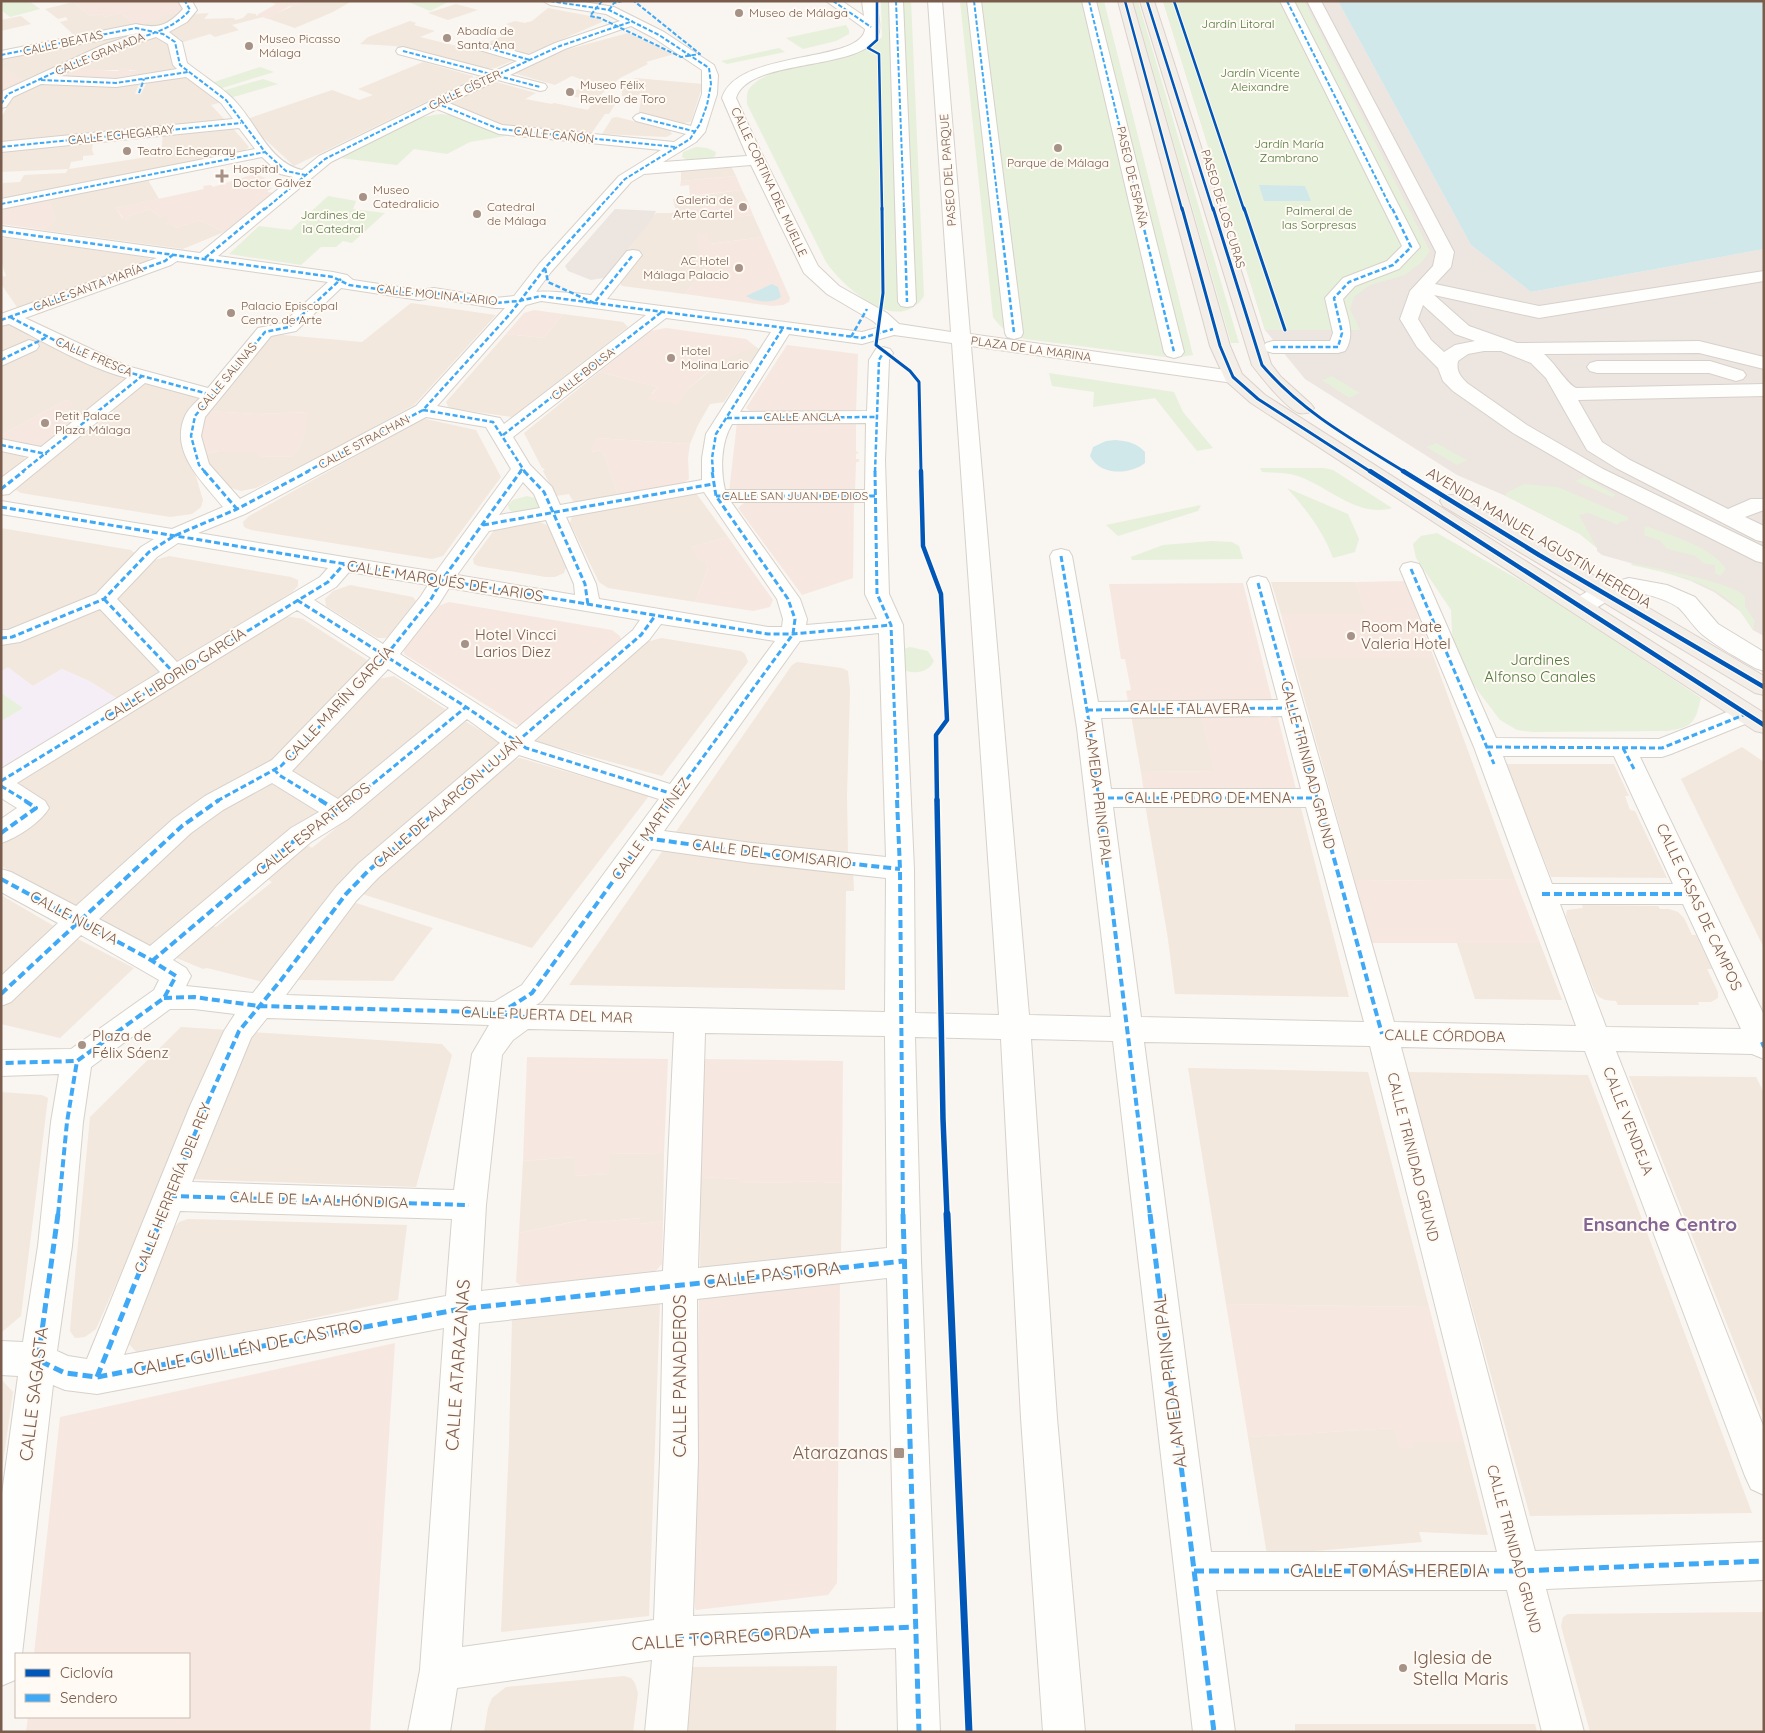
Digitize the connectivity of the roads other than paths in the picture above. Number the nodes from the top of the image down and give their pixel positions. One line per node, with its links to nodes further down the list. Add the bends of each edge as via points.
1 (185, 1): 18 (street, CALLE GRANADA, via 190,10 184,18)
2 (550, 1): 14 (street)
3 (634, 1): 22 (street, via 700,54)
4 (833, 1): 17 (street)
5 (869, 1): 17 (street)
6 (896, 1): 51 (street)
7 (935, 1): 60 (street, PASEO DEL PARQUE)
8 (974, 1): 58 (street)
9 (1089, 1): 64 (street, PASEO DE ESPAÑA)
10 (1125, 1): 71 (main road, via 1220,346)
11 (1148, 1): 75 (main road, PASEO DE LOS CURAS, via 1262,365 1274,382)
12 (1287, 1): 62 (street, via 1411,247 1393,265 1349,282 1334,298 1342,333 1338,347)
13 (1314, 1): 49 (street, via 1445,252 1442,267)
14 (610, 4): 15 (street); 16 (street, via 590,16)
15 (633, 21): 16 (street, CALLE CÍSTER); 22 (street)
16 (618, 27): 22 (street, via 681,57); 23 (street, CALLE CÍSTER, via 560,46)
17 (871, 27): 38 (street, CALLE CORTINA DEL MUELLE, via 872,34 867,41 855,47 760,72 733,88 729,98)
18 (154, 32): 21 (street, CALLE BEATAS, via 136,28); 24 (street, via 175,42 180,65); 27 (street, CALLE GRANADA, via 108,48)
19 (481, 46): 23 (street)
20 (403, 51): 25 (street)
21 (1, 55)
22 (692, 56): 34 (street, CALLE CORTINA DEL MUELLE, via 709,68 713,76)
23 (530, 60): 25 (street, CALLE CÍSTER)
24 (188, 72): 26 (street); 33 (street, via 226,100)
25 (495, 75): 28 (street); 31 (street, CALLE CÍSTER)
26 (144, 79): 27 (street, via 102,83); 29 (street)
27 (38, 80): 30 (street, CALLE GRANADA)
28 (540, 87)
29 (139, 93)
30 (3, 98)
31 (436, 103): 36 (street, CALLE CAÑÓN, via 499,128); 39 (street, CALLE CÍSTER, via 325,159)
32 (641, 118): 34 (street)
33 (241, 123): 35 (street, CALLE ECHEGARAY); 37 (street)
34 (697, 132): 36 (street)
35 (1, 147)
36 (676, 147): 46 (street, CALLE STRACHAN, via 625,179)
37 (265, 152): 39 (street, via 286,171); 41 (street)
38 (756, 160): 40 (street, via 659,168 641,174 629,184); 53 (street, CALLE CORTINA DEL MUELLE, via 810,269 833,290)
39 (306, 175): 45 (street)
40 (636, 185)
41 (3, 204)
42 (1, 231): 43 (street, CALLE MOLINA LARIO)
43 (174, 254): 45 (street, CALLE MOLINA LARIO); 55 (street, CALLE SANTA MARÍA, via 165,261)
44 (633, 255): 52 (street)
45 (206, 258): 48 (street, CALLE MOLINA LARIO)
46 (545, 268): 50 (street, CALLE STRACHAN); 52 (street, via 548,282)
47 (1764, 276): 49 (street, via 1539,312)
48 (341, 279): 50 (street, CALLE MOLINA LARIO, via 350,285 419,295 434,293 495,303); 74 (street, CALLE SALINAS, via 289,327 265,332)
49 (1421, 289): 63 (street, via 1462,330); 68 (street, via 1409,319 1424,343)
50 (519, 301): 52 (street, CALLE MOLINA LARIO, via 541,296); 76 (street, CALLE STRACHAN)
51 (907, 302)
52 (594, 303): 54 (street, CALLE MOLINA LARIO)
53 (867, 309): 57 (street, CALLE CORTINA DEL MUELLE); 59 (street)
54 (663, 311): 56 (street, CALLE MOLINA LARIO); 79 (street, CALLE BOLSA)
55 (5, 318): 70 (street, CALLE FRESCA, via 120,370)
56 (783, 328): 59 (street, CALLE MOLINA LARIO); 78 (street)
57 (893, 329): 59 (street, CALLE MOLINA LARIO, via 862,338); 60 (street, CALLE MOLINA LARIO)
58 (1014, 333)
59 (851, 337)
60 (963, 339): 71 (street, PLAZA DE LA MARINA); 144 (street, PLAZA DE LA MARINA)
61 (29, 346): 66 (street)
62 (1273, 347)
63 (1509, 347): 67 (street, via 1699,347); 68 (street, via 1484,344 1462,349 1449,358); 69 (street, via 1538,359)
64 (1174, 352)
65 (884, 353): 77 (street, via 879,360)
66 (1, 360)
67 (1764, 363)
68 (1447, 366): 92 (street, via 1450,377 1460,387 1520,429 1596,473)
69 (1546, 367): 72 (street); 73 (street, via 1710,367 1729,371)
70 (142, 376): 74 (street, CALLE FRESCA); 81 (street)
71 (1233, 377): 75 (main road, AVENIDA MANUEL AGUSTÍN HEREDIA); 107 (main road, AVENIDA MANUEL AGUSTÍN HEREDIA, via 1258,399)
72 (1562, 389): 73 (street, via 1573,394); 90 (street, via 1594,446)
73 (1764, 389)
74 (212, 395): 88 (street, CALLE SALINAS, via 195,416 191,436 199,465)
75 (1304, 408): 103 (main road, AVENIDA MANUEL AGUSTÍN HEREDIA, via 1499,531)
76 (423, 410): 79 (street); 88 (street, CALLE STRACHAN)
77 (878, 417): 78 (street, CALLE ANCLA); 85 (street)
78 (727, 418): 84 (street, via 716,434 712,458)
79 (498, 429): 82 (street)
80 (1, 445): 81 (street)
81 (46, 454): 83 (street)
82 (522, 469): 89 (street, via 544,492); 91 (street)
83 (1, 489)
84 (714, 490): 85 (street, CALLE SAN JUAN DE DIOS); 89 (street, CALLE SAN JUAN DE DIOS); 110 (street, via 788,599 795,619)
85 (875, 496): 109 (street, via 877,594)
86 (1759, 504): 90 (street)
87 (1, 507): 93 (street, CALLE MARQUÉS DE LARIOS)
88 (237, 509): 93 (street, CALLE STRACHAN)
89 (553, 512): 91 (street, CALLE SAN JUAN DE DIOS); 106 (street, via 585,584)
90 (1729, 517): 94 (street)
91 (483, 525): 101 (street)
92 (1712, 532): 95 (street); 100 (street)
93 (174, 536): 98 (street, CALLE MARQUÉS DE LARIOS); 104 (street, CALLE STRACHAN, via 149,552)
94 (1764, 536): 95 (street)
95 (1744, 547): 97 (street)
96 (1061, 556): 118 (street, ALAMEDA PRINCIPAL)
97 (1764, 556)
98 (344, 564): 101 (street, CALLE MARQUÉS DE LARIOS); 105 (street, CALLE LIBORIO GARCÍA, via 328,582)
99 (1411, 569): 121 (street, CALLE VENDEJA)
100 (1764, 577)
101 (442, 580): 106 (street, CALLE MARQUÉS DE LARIOS); 112 (street, CALLE MARÍN GARCÍA)
102 (1258, 583): 117 (street, CALLE TRINIDAD GRUND)
103 (1605, 592): 107 (street); 113 (street, via 1629,585 1659,590 1687,602 1710,629); 115 (main road, AVENIDA MANUEL AGUSTÍN HEREDIA)
104 (104, 599): 111 (street); 114 (street)
105 (297, 600): 112 (street); 114 (street, CALLE LIBORIO GARCÍA)
106 (588, 605): 108 (street, CALLE MARQUÉS DE LARIOS)
107 (1581, 607): 119 (main road, AVENIDA MANUEL AGUSTÍN HEREDIA)
108 (655, 616): 110 (street, CALLE MARQUÉS DE LARIOS, via 768,634); 120 (street, CALLE DE ALARCÓN LUJÁN, via 641,635)
109 (891, 624): 110 (street, CALLE MARQUÉS DE LARIOS); 132 (street)
110 (793, 634): 126 (street, CALLE MARTÍNEZ)
111 (7, 638)
112 (385, 657): 116 (street); 123 (street, CALLE MARÍN GARCÍA)
113 (1764, 662)
114 (175, 674): 124 (street, CALLE LIBORIO GARCÍA)
115 (1764, 687)
116 (466, 707): 120 (street); 129 (street, CALLE ESPARTEROS)
117 (1293, 708): 118 (street, CALLE TALAVERA); 128 (street, CALLE TRINIDAD GRUND)
118 (1087, 710): 127 (street, ALAMEDA PRINCIPAL)
119 (1755, 720): 122 (street)
120 (516, 743): 126 (street); 140 (street, CALLE DE ALARCÓN LUJÁN, via 368,871 346,894)
121 (1491, 755): 122 (street); 134 (street, CALLE VENDEJA)
122 (1628, 758): 135 (street, CALLE CASAS DE CAMPOS)
123 (274, 770): 129 (street); 136 (street, CALLE MARÍN GARCÍA, via 192,818)
124 (1, 781)
125 (1, 786): 130 (street, via 36,808)
126 (676, 795): 131 (street, CALLE MARTÍNEZ)
127 (1099, 798): 128 (street, CALLE PEDRO DE MENA); 145 (street, ALAMEDA PRINCIPAL)
128 (1318, 798): 146 (street, CALLE TRINIDAD GRUND)
129 (339, 812): 137 (street, CALLE ESPARTEROS, via 301,835)
130 (1, 833)
131 (645, 838): 132 (street, CALLE DEL COMISARIO); 141 (street, CALLE MARTÍNEZ)
132 (900, 869): 143 (street)
133 (1, 879): 136 (street, CALLE NUEVA)
134 (1542, 894): 135 (street); 147 (street, CALLE VENDEJA)
135 (1693, 894): 148 (street, CALLE CASAS DE CAMPOS)
136 (78, 921): 137 (street, CALLE NUEVA); 138 (street, CALLE MARÍN GARCÍA)
137 (153, 957): 139 (street, CALLE NUEVA, via 176,976)
138 (1, 994)
139 (164, 998): 140 (street, CALLE PUERTA DEL MAR, via 194,996); 149 (street)
140 (259, 1006): 141 (street, CALLE PUERTA DEL MAR); 151 (street, CALLE HERRERÍA DEL REY, via 239,1031)
141 (518, 1008): 142 (street, CALLE PUERTA DEL MAR); 152 (street, CALLE ATARAZANAS, via 487,1054)
142 (698, 1020): 143 (street, CALLE PUERTA DEL MAR); 154 (street, CALLE PANADEROS)
143 (900, 1025): 144 (street); 153 (street)
144 (1015, 1028): 145 (street); 171 (street, via 1039,1418)
145 (1127, 1030): 146 (street, CALLE CÓRDOBA); 161 (street, ALAMEDA PRINCIPAL)
146 (1382, 1034): 147 (street, CALLE CÓRDOBA); 162 (street, CALLE TRINIDAD GRUND)
147 (1596, 1039): 148 (street, CALLE CÓRDOBA); 159 (street, CALLE VENDEJA)
148 (1763, 1044)
149 (77, 1061): 150 (street); 157 (street, CALLE SAGASTA)
150 (1, 1063)
151 (169, 1196): 152 (street, CALLE DE LA ALHÓNDIGA); 158 (street, CALLE HERRERÍA DEL REY)
152 (469, 1205): 155 (street, CALLE ATARAZANAS)
153 (904, 1261): 154 (street, CALLE PASTORA); 164 (street)
154 (680, 1286): 155 (street, CALLE PASTORA); 165 (street, CALLE PANADEROS, via 680,1459)
155 (461, 1309): 158 (street, CALLE GUILLÉN DE CASTRO); 167 (street, CALLE ATARAZANAS)
156 (1, 1358): 157 (street)
157 (38, 1360): 158 (street, CALLE GUILLÉN DE CASTRO, via 66,1373); 163 (street, CALLE SAGASTA)
158 (97, 1376)
159 (1764, 1476)
160 (1764, 1561): 162 (street, CALLE TOMÁS HEREDIA)
161 (1194, 1571): 162 (street, CALLE TOMÁS HEREDIA); 172 (street, ALAMEDA PRINCIPAL)
162 (1519, 1571): 173 (street, CALLE TRINIDAD GRUND)
163 (4, 1615): 166 (street, CALLE SAGASTA)
164 (915, 1627): 165 (street, CALLE TORREGORDA); 170 (street)
165 (674, 1637): 167 (street, CALLE TORREGORDA); 169 (street, CALLE PANADEROS)
166 (1, 1666)
167 (440, 1670): 168 (street, CALLE ATARAZANAS)
168 (429, 1732)
169 (666, 1732)
170 (919, 1732)
171 (1064, 1732)
172 (1214, 1732)
173 (1563, 1732)

